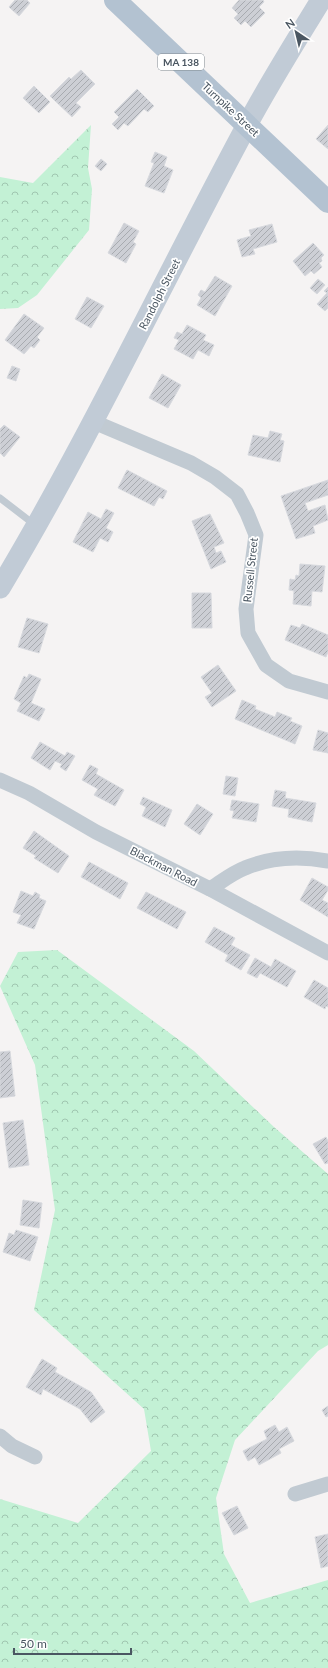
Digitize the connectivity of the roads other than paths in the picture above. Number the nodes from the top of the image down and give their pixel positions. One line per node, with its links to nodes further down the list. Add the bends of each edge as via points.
1 (115, 0): 3 (main road, Turnpike Street / MA 138)
2 (321, 0): 3 (main road, Randolph Street)
3 (247, 125): 4 (main road, Turnpike Street / MA 138); 5 (main road, Randolph Street)
4 (328, 202)
5 (94, 422): 7 (main road, Randolph Street); 9 (street, Russell Street, via 191,463 215,477 236,494 256,535 246,609 248,633 266,665 289,681)
6 (0, 498): 7 (lane)
7 (37, 526): 8 (main road, Randolph Street)
8 (0, 588)
9 (328, 692)
10 (0, 780): 12 (street, Blackman Road)
11 (328, 861): 12 (street, via 306,857 281,858 244,868)
12 (210, 889): 13 (street, Blackman Road)
13 (328, 953)
14 (0, 1436): 15 (street, via 12,1446)
15 (35, 1457)
16 (328, 1484): 17 (street)
17 (295, 1494)

